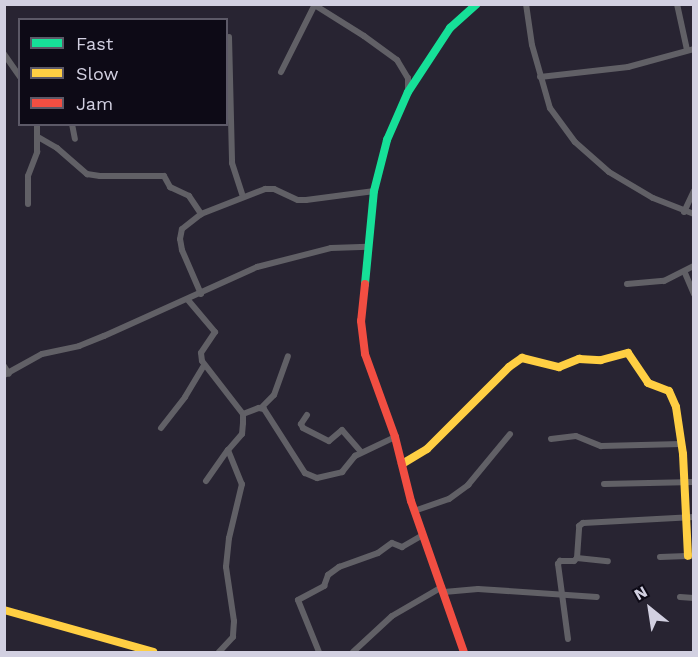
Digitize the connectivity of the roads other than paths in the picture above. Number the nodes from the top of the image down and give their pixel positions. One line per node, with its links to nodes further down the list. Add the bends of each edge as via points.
1 (477, 4): 12 (street, via 450,28)
2 (526, 4): 10 (street)
3 (677, 4): 6 (street)
4 (314, 5): 8 (street); 12 (street, via 397,60 408,78)
5 (229, 37): 11 (street)
6 (690, 50): 10 (street, via 628,67)
7 (4, 54): 9 (street)
8 (281, 72)
9 (18, 73)
10 (540, 77): 21 (street, via 550,108 590,158 635,188)
11 (229, 79): 19 (street, via 232,163)
12 (408, 92): 17 (street, via 387,140)
13 (37, 126): 15 (street)
14 (72, 126): 16 (street)
15 (38, 137): 20 (street, via 38,152 28,176); 23 (street, via 87,174 164,176 170,187 189,196)
16 (75, 139)
17 (375, 191): 19 (street, via 306,200 274,189 255,190); 24 (street)
18 (693, 191): 21 (street)
19 (243, 196): 23 (street)
20 (28, 204)
21 (684, 212): 22 (street)
22 (693, 213)
23 (201, 214): 28 (street, via 182,229 180,239)
24 (368, 247): 28 (street, via 331,248 257,267); 40 (street, via 361,334 373,380)
25 (693, 266): 26 (street)
26 (685, 273): 27 (street, via 664,281); 29 (street)
27 (627, 284)
28 (201, 294): 30 (street)
29 (693, 294)
30 (188, 300): 32 (street, via 215,332 201,353); 34 (street, via 79,346 42,354)
31 (288, 356): 35 (street, via 274,395)
32 (204, 365): 36 (street); 38 (street)
33 (4, 366): 34 (street)
34 (7, 375)
35 (262, 407): 36 (street); 44 (street, via 311,476 324,478 342,472)
36 (243, 414): 43 (street, via 243,431)
37 (307, 415): 44 (street, via 303,428 329,441 342,430)
38 (161, 428)
39 (510, 434): 50 (street, via 468,485 449,499)
40 (395, 437): 44 (street); 45 (street)
41 (551, 439): 42 (street, via 576,436 601,446)
42 (681, 444): 45 (street, via 671,394 666,388 648,383 631,354 601,360 579,359 559,367 526,357 509,367 427,449); 48 (street)
43 (228, 450): 46 (street); 65 (street, via 242,484 226,567 233,637)
44 (361, 452)
45 (402, 464): 50 (street)
46 (206, 481)
47 (693, 482): 48 (street)
48 (684, 483): 49 (street); 51 (street)
49 (604, 484)
50 (414, 511): 52 (street)
51 (690, 517): 53 (street); 55 (street, via 583,523 578,528)
52 (423, 534): 57 (street); 66 (street, via 402,547 392,543 378,553 339,567 331,572 324,586 298,600)
53 (691, 556): 54 (street)
54 (660, 557)
55 (577, 558): 56 (street); 58 (street, via 558,563)
56 (608, 561)
57 (443, 589): 58 (street); 67 (street, via 392,616); 68 (street)
58 (561, 595): 59 (street); 63 (street)
59 (597, 597)
60 (680, 597): 61 (street)
61 (693, 598)
62 (4, 610): 64 (street)
63 (568, 639)
64 (153, 652)
65 (219, 652)
66 (319, 652)
67 (353, 652)
68 (464, 652)

